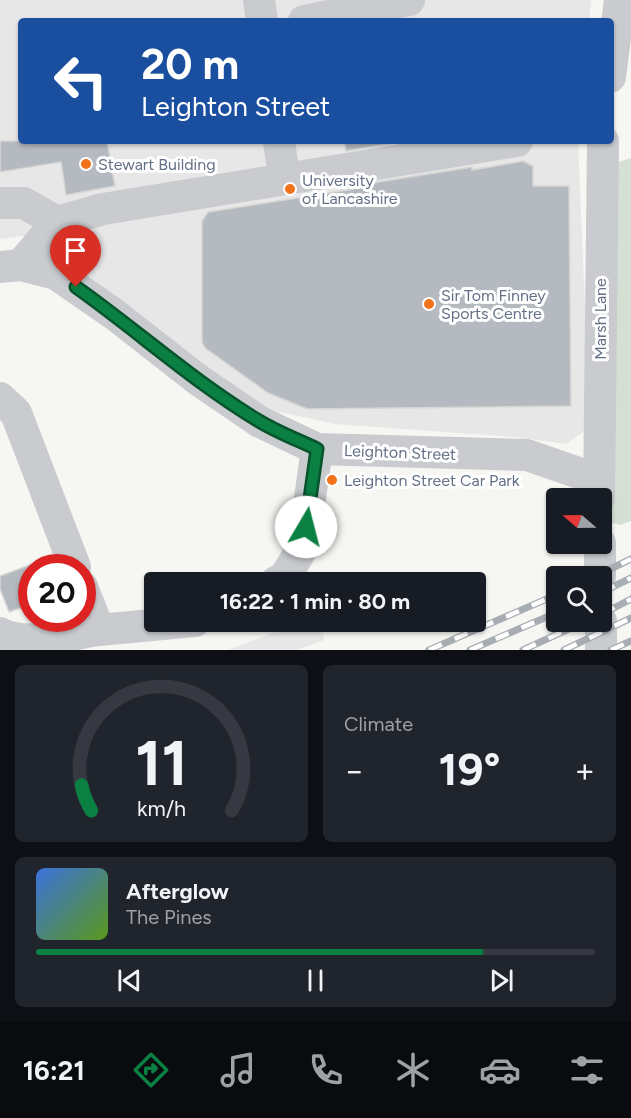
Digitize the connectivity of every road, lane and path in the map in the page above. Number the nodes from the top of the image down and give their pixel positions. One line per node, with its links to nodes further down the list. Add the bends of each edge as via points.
1 (259, 0): 4 (street)
2 (409, 0): 5 (street)
3 (623, 7): 6 (street)
4 (262, 18)
5 (319, 18)
6 (614, 55)
7 (279, 144): 10 (street)
8 (498, 144): 10 (street)
9 (603, 144): 17 (street, Marsh Lane)
10 (284, 178): 12 (street, via 103,210)
11 (0, 203): 12 (street, via 24,202)
12 (57, 222): 13 (street)
13 (10, 266): 15 (street, Leighton Street, via 56,274 206,386 260,422)
14 (0, 398): 18 (street, via 16,413)
15 (317, 449): 16 (street, Leighton Street, via 527,455); 19 (street, via 303,547)
16 (597, 488)
17 (599, 488)
18 (70, 554)
19 (288, 572)
20 (96, 622): 22 (street)
21 (144, 626): 22 (street)
22 (99, 630): 24 (street, via 34,639 8,638)
23 (601, 632): 25 (street)
24 (0, 633)
25 (601, 650)

